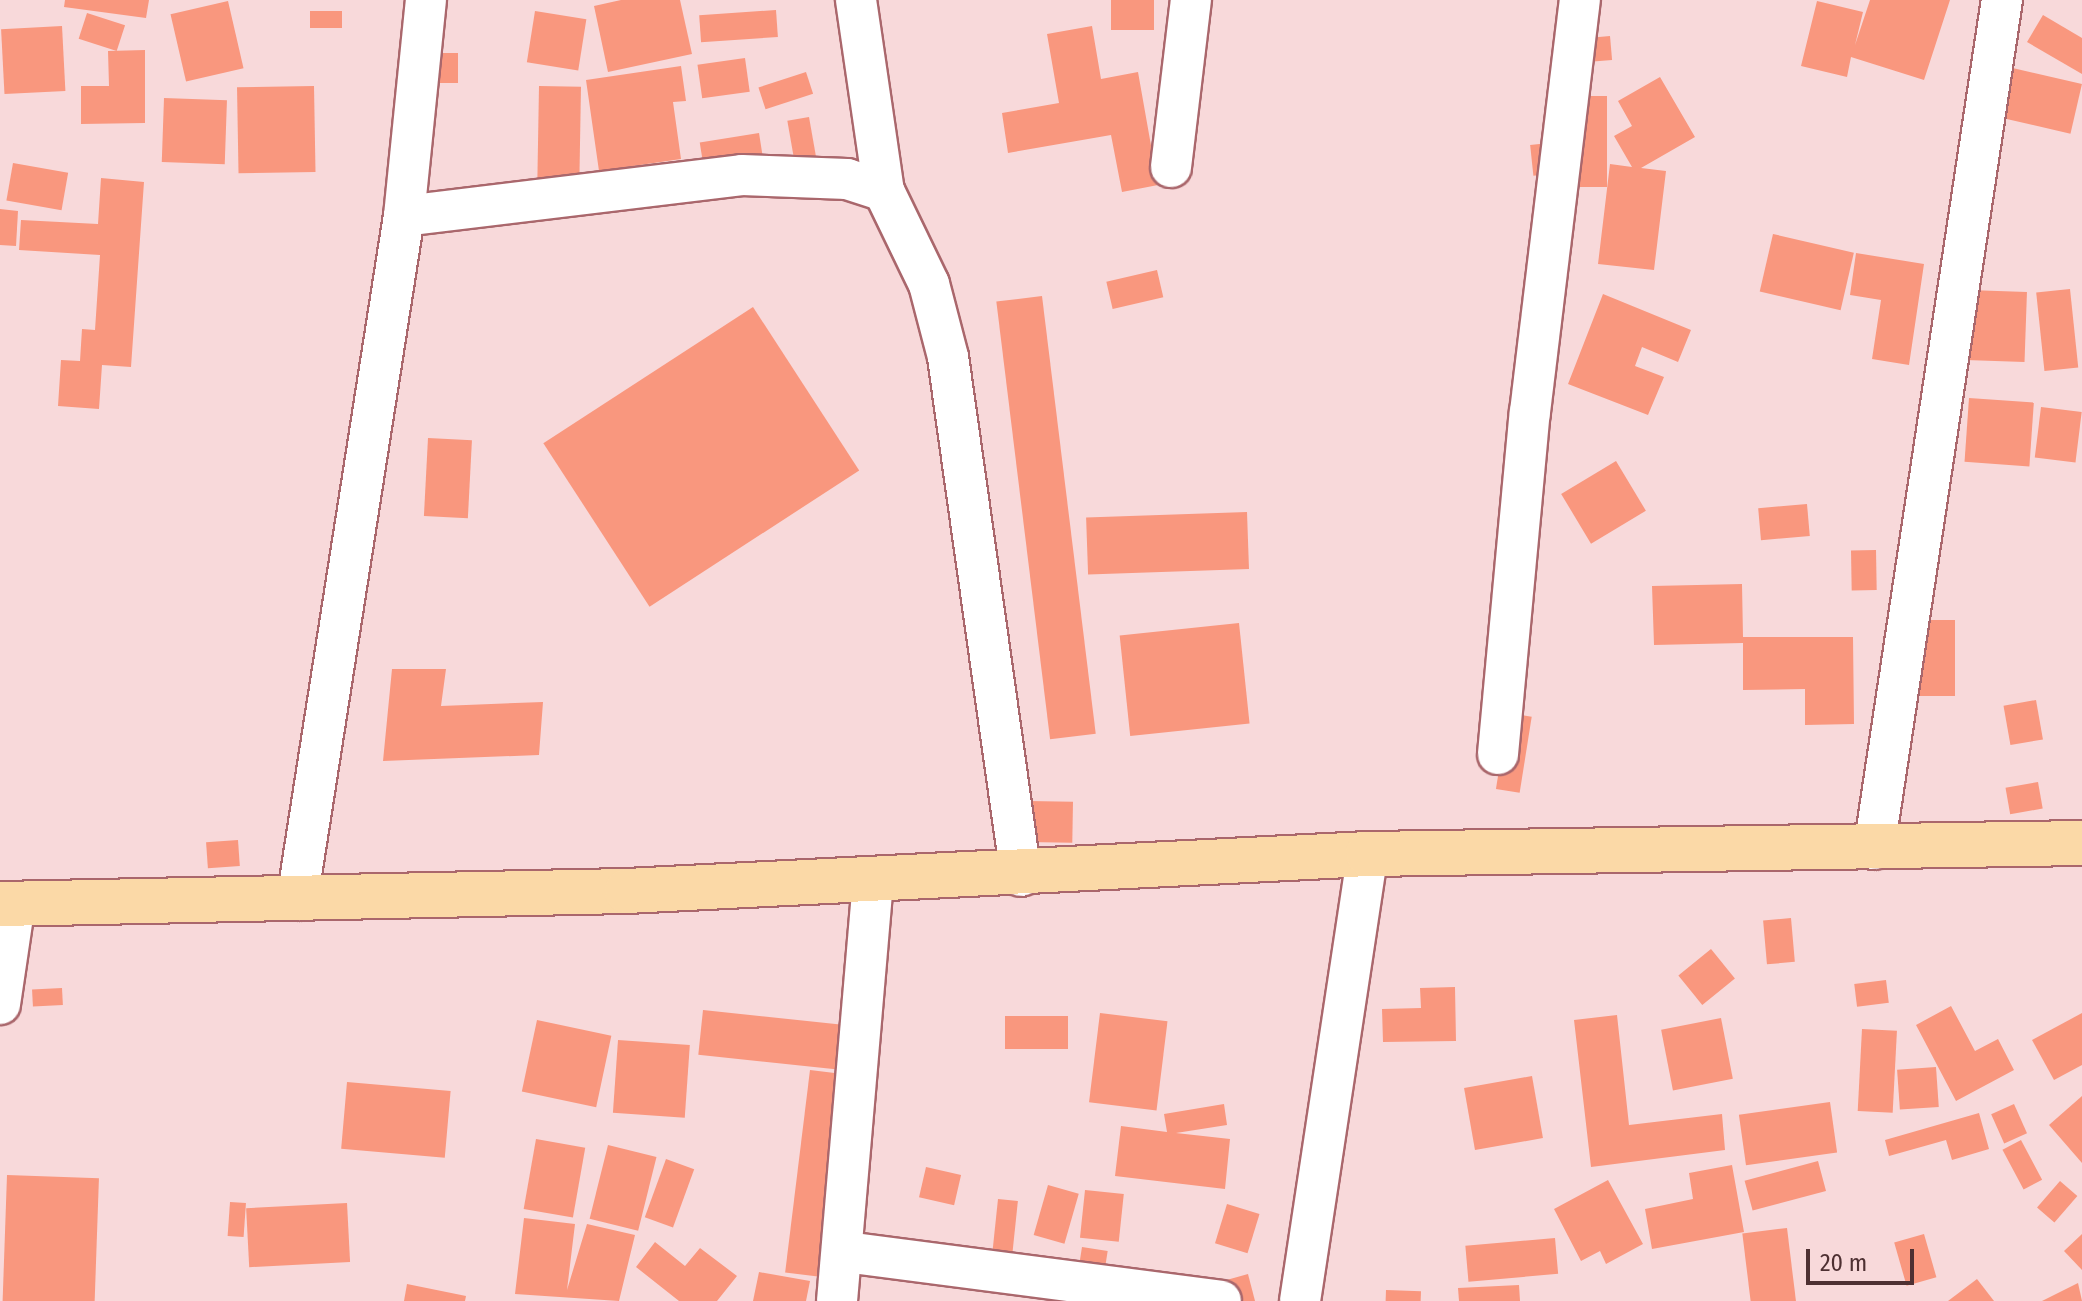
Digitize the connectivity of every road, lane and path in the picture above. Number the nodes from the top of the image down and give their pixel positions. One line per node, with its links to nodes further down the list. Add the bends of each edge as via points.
1 (426, 0): 8 (street)
2 (856, 0): 7 (street)
3 (1191, 0): 6 (street)
4 (1580, 0): 9 (street)
5 (2002, 0): 11 (street)
6 (1171, 167)
7 (884, 191): 8 (street, via 847,179 742,175); 13 (street, via 929,284 948,357)
8 (404, 216): 15 (street)
9 (1498, 754)
10 (2082, 843): 11 (main road)
11 (1874, 849): 12 (main road)
12 (1368, 854): 13 (main road); 21 (street)
13 (1021, 876): 14 (main road)
14 (873, 880): 15 (main road); 18 (street)
15 (297, 900): 16 (main road)
16 (8, 904): 17 (street)
17 (0, 1004)
18 (845, 1252): 19 (street); 20 (street)
19 (837, 1301)
20 (1221, 1301)
21 (1300, 1301)

